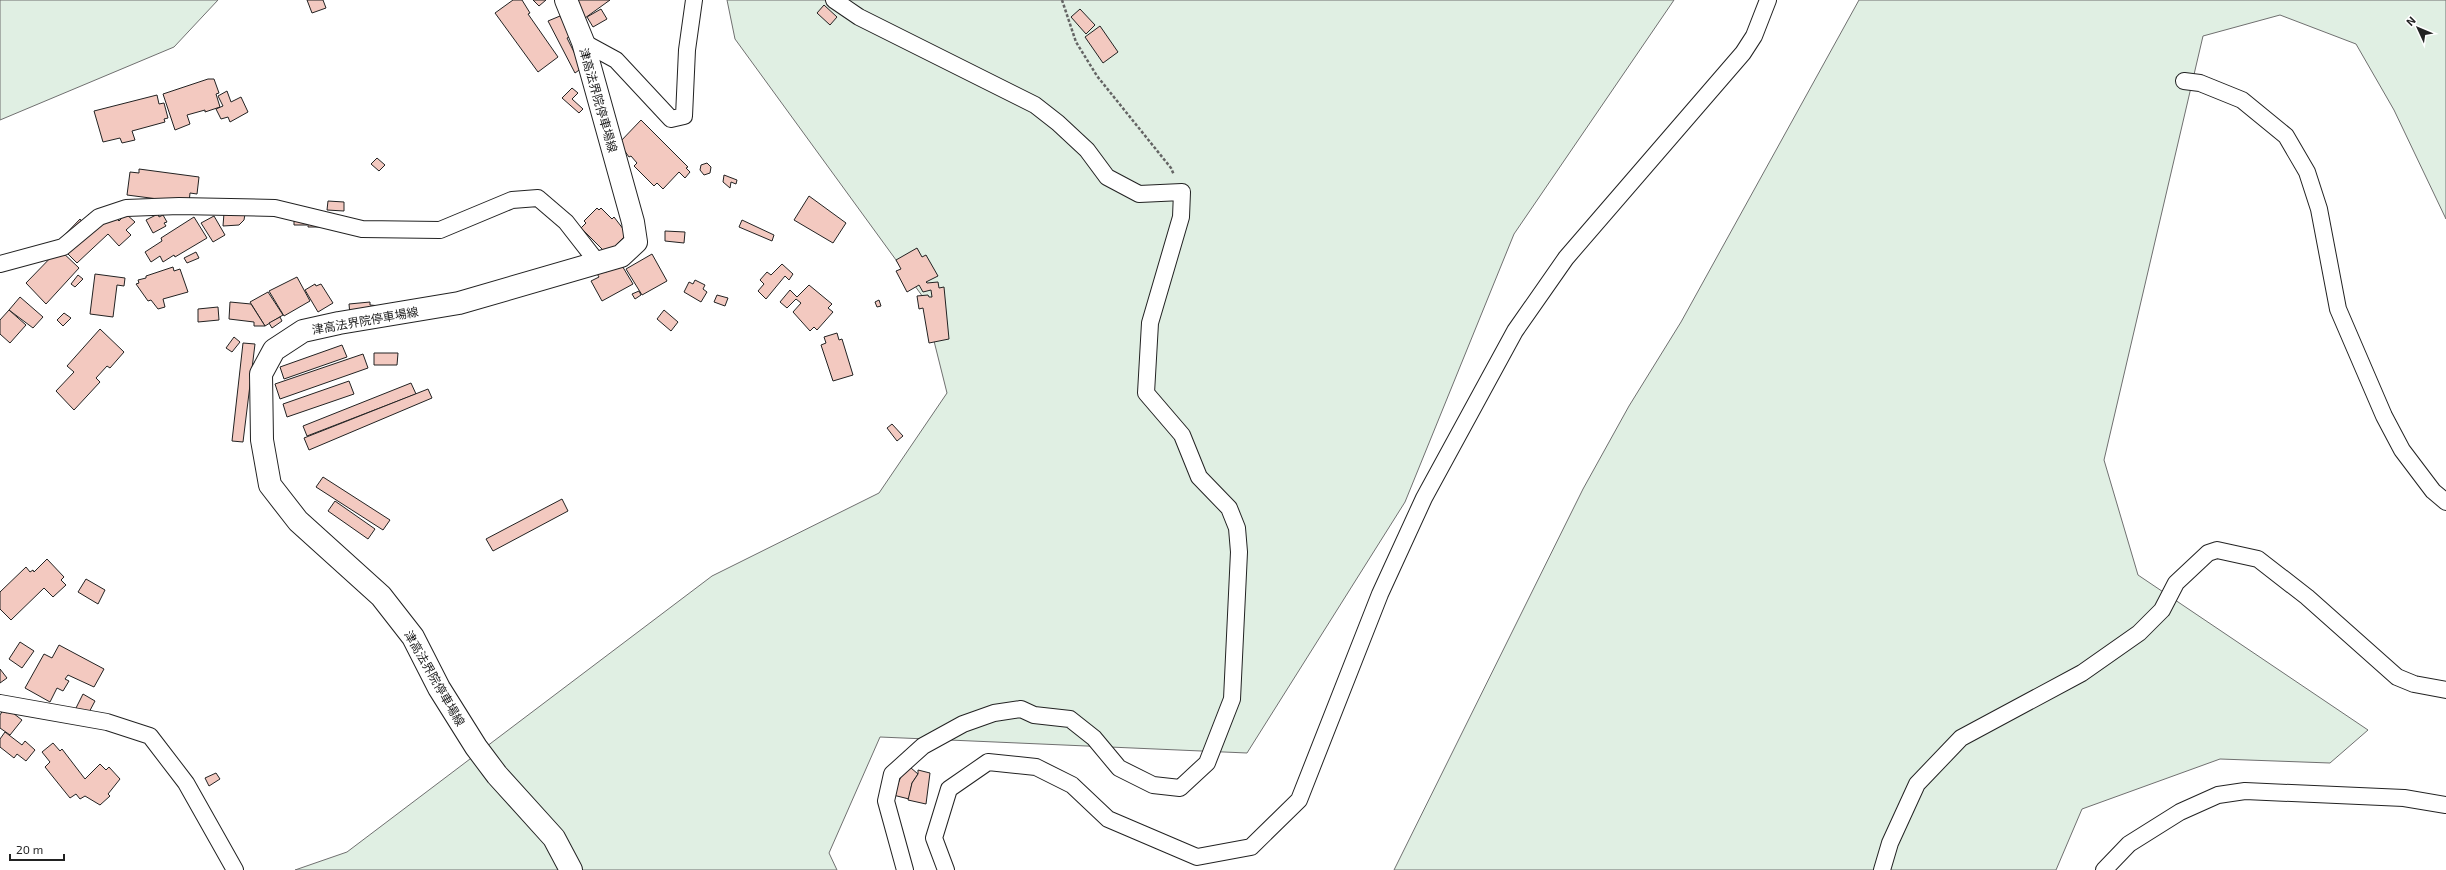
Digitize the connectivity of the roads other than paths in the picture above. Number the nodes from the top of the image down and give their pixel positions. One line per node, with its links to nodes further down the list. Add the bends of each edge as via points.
1 (566, 0): 5 (main road, 津高法界院停車場線)
2 (694, 0): 5 (street, via 686,50 684,116 671,119 616,60)
3 (834, 0): 15 (street, via 859,17 1034,105 1087,150 1107,177 1139,194 1182,192 1180,218 1150,323 1146,393 1182,436 1199,477 1229,508 1237,528 1239,552 1232,699 1207,763 1180,788 1153,785 1119,768 1094,738 1070,719 1034,715 1021,709 994,713 963,724 923,746 892,774 886,801)
4 (1768, 0): 16 (street, via 1754,36 1743,52 1566,258 1515,331 1424,498 1380,594 1299,800 1251,847 1197,857 1108,819 1072,785 1036,766 988,762 949,789 934,838)
5 (583, 42): 7 (main road, 津高法界院停車場線, via 633,222 636,242 621,256)
6 (2184, 81): 9 (street, via 2200,83 2242,100 2286,136 2307,172 2319,209 2338,309 2381,409 2402,450 2433,491)
7 (598, 263): 8 (street, via 566,222 538,198 512,200 440,230 362,229 275,208 126,208 99,217 63,247); 14 (main road, 津高法界院停車場線, via 459,303 303,331 274,350 261,374 262,440 270,484 298,521 381,596 413,637 439,688 476,747 497,775 554,838)
8 (0, 264)
9 (2446, 502)
10 (2446, 690): 17 (street, via 2414,684 2397,677 2307,597 2258,559 2217,550 2208,552 2176,583 2162,610 2139,633 2082,673 1961,738 1917,784 1890,843)
11 (0, 703): 13 (street, via 107,722 150,736 186,783)
12 (2446, 805): 18 (street, via 2404,798 2245,791 2218,795 2180,812 2129,844)
13 (235, 870)
14 (571, 870)
15 (905, 870)
16 (946, 870)
17 (1882, 870)
18 (2104, 870)

